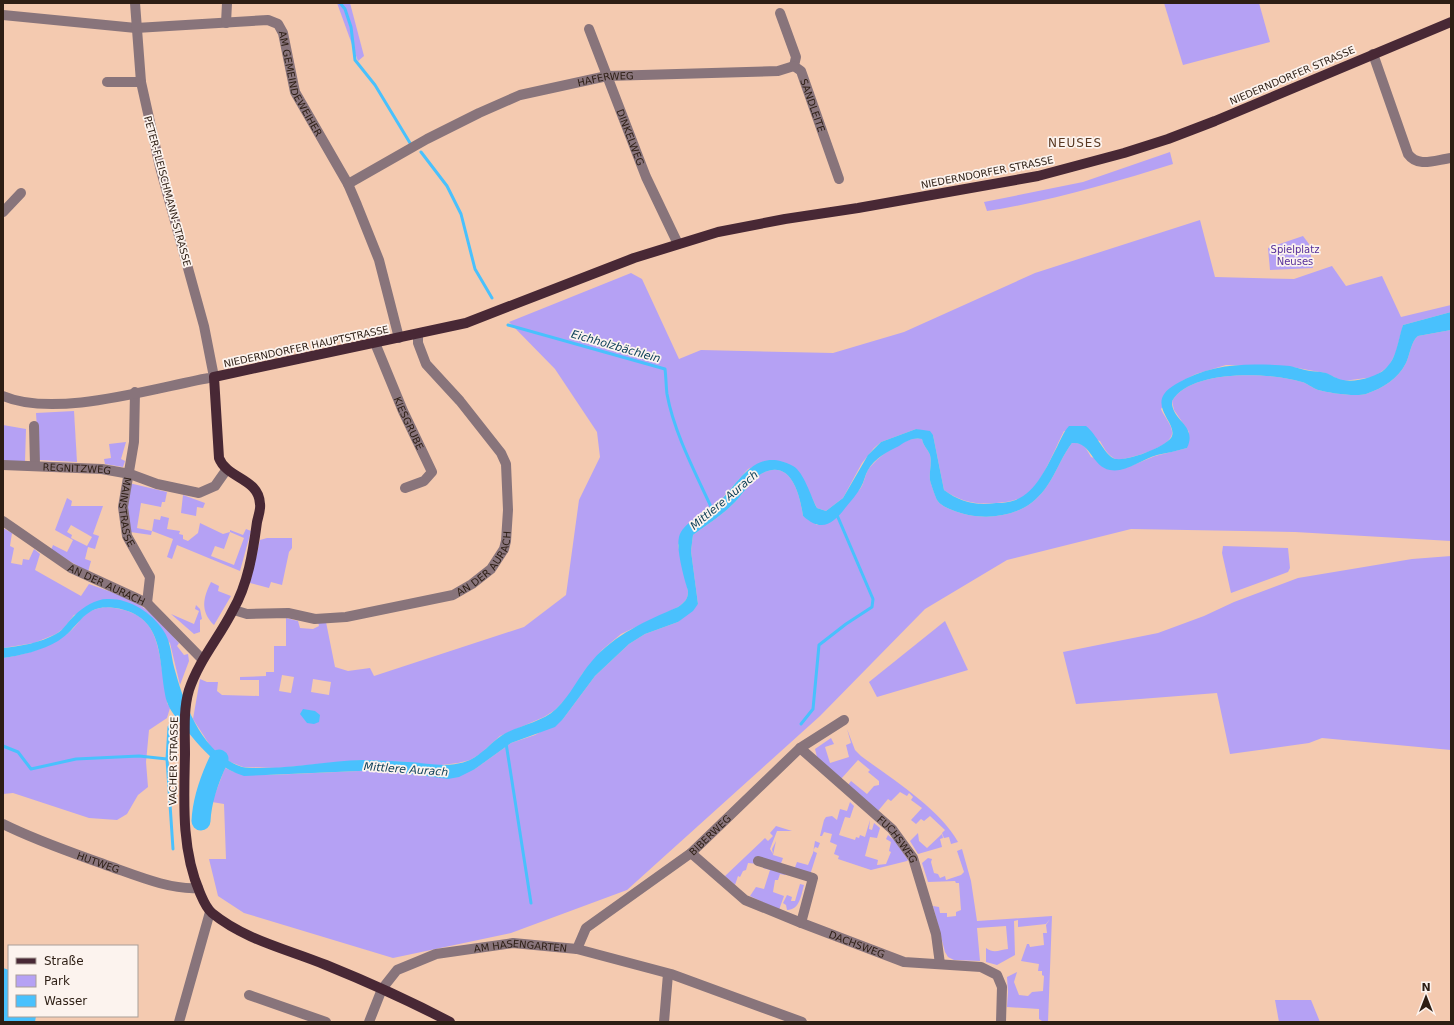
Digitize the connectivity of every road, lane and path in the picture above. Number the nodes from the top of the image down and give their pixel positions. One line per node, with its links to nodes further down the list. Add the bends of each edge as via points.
1 (135, 3): 7 (street, PETER-FLEISCHMANN-STRASSE)
2 (227, 3): 6 (street)
3 (780, 13): 10 (street, SANDLEITE, via 796,57)
4 (3, 15): 7 (street, AM GEMEINDEWEIHER)
5 (1451, 22): 9 (main road, NIEDERNDORFER STRASSE)
6 (226, 23): 7 (street, AM GEMEINDEWEIHER); 16 (street, AM GEMEINDEWEIHER, via 268,20 278,24 283,33 295,92)
7 (136, 28): 13 (street, PETER-FLEISCHMANN-STRASSE)
8 (589, 29): 11 (street, DINKELWEG)
9 (1373, 54): 14 (street, via 1408,154 1413,161 1421,163); 19 (main road, NIEDERNDORFER STRASSE, via 1168,139 1052,172 858,208 753,224)
10 (794, 66): 11 (street, HAFERWEG, via 778,71); 15 (street, SANDLEITE, via 801,71)
11 (607, 76): 16 (street, HAFERWEG, via 520,95 427,139); 19 (street, DINKELWEG, via 646,177)
12 (107, 82): 13 (street)
13 (141, 82): 24 (street, PETER-FLEISCHMANN-STRASSE, via 160,167 204,326)
14 (1451, 158)
15 (839, 179)
16 (348, 184): 22 (street, AM GEMEINDEWEIHER, via 379,260)
17 (21, 193): 18 (street)
18 (3, 212)
19 (678, 244): 20 (main road, NIEDERNDORFER STRASSE)
20 (605, 269): 21 (main road, NIEDERNDORFER HAUPTSTRASSE, via 466,323)
21 (418, 334): 22 (main road, NIEDERNDORFER HAUPTSTRASSE); 35 (street, AN DER AURACH, via 418,343 426,364 460,400 501,453 506,464 506,541 504,549 491,569 453,595 346,617 314,619 288,613 247,614)
22 (399, 338): 23 (main road, NIEDERNDORFER HAUPTSTRASSE)
23 (375, 344): 24 (main road, NIEDERNDORFER HAUPTSTRASSE); 32 (street, KIESGRUBE, via 432,472 424,481)
24 (214, 377): 25 (street, NIEDERNDORFER HAUPTSTRASSE); 30 (main road, via 218,448 222,465)
25 (135, 392): 26 (street, NIEDERNDORFER HAUPTSTRASSE, via 57,405 23,403); 31 (street, MAINSTRASSE, via 134,442)
26 (3, 396)
27 (34, 426): 29 (street, REGNITZWEG)
28 (3, 465): 29 (street, REGNITZWEG)
29 (35, 465): 31 (street, REGNITZWEG, via 102,469)
30 (227, 470): 31 (street, REGNITZWEG, via 215,486 199,493 157,484); 35 (main road, VACHER STRASSE, via 253,484 260,502 245,581)
31 (130, 474): 34 (street, MAINSTRASSE, via 123,507 127,536 150,576)
32 (405, 488)
33 (3, 521): 34 (street, AN DER AURACH, via 71,568)
34 (147, 603): 36 (street, AN DER AURACH)
35 (234, 610): 36 (main road, VACHER STRASSE)
36 (202, 658): 42 (main road, VACHER STRASSE, via 194,675 185,711 184,784 187,843)
37 (844, 720): 38 (street, BIBERWEG)
38 (800, 748): 40 (street, BIBERWEG); 46 (street, FUCHSWEG, via 892,828 913,858 936,934)
39 (3, 824): 42 (street, HUTWEG, via 36,840 130,873 184,889)
40 (691, 853): 44 (street, DACHSWEG, via 745,900); 45 (street, BIBERWEG, via 586,928)
41 (758, 861): 44 (street, via 812,878)
42 (198, 888): 43 (main road, VACHER STRASSE)
43 (210, 912): 48 (main road, via 258,940 325,964); 50 (street)
44 (801, 923): 46 (street, DACHSWEG, via 904,962)
45 (577, 948): 47 (street, AM HASENGARTEN); 48 (street, AM HASENGARTEN, via 512,943 436,954 397,970)
46 (940, 964): 56 (street, DACHSWEG, via 980,967 997,975 1002,987)
47 (668, 974): 54 (street); 55 (street, AM HASENGARTEN)
48 (382, 989): 52 (street, AM HASENGARTEN); 53 (main road)
49 (249, 995): 51 (street)
50 (179, 1022)
51 (326, 1022)
52 (369, 1022)
53 (450, 1022)
54 (664, 1022)
55 (802, 1022)
56 (1001, 1022)

